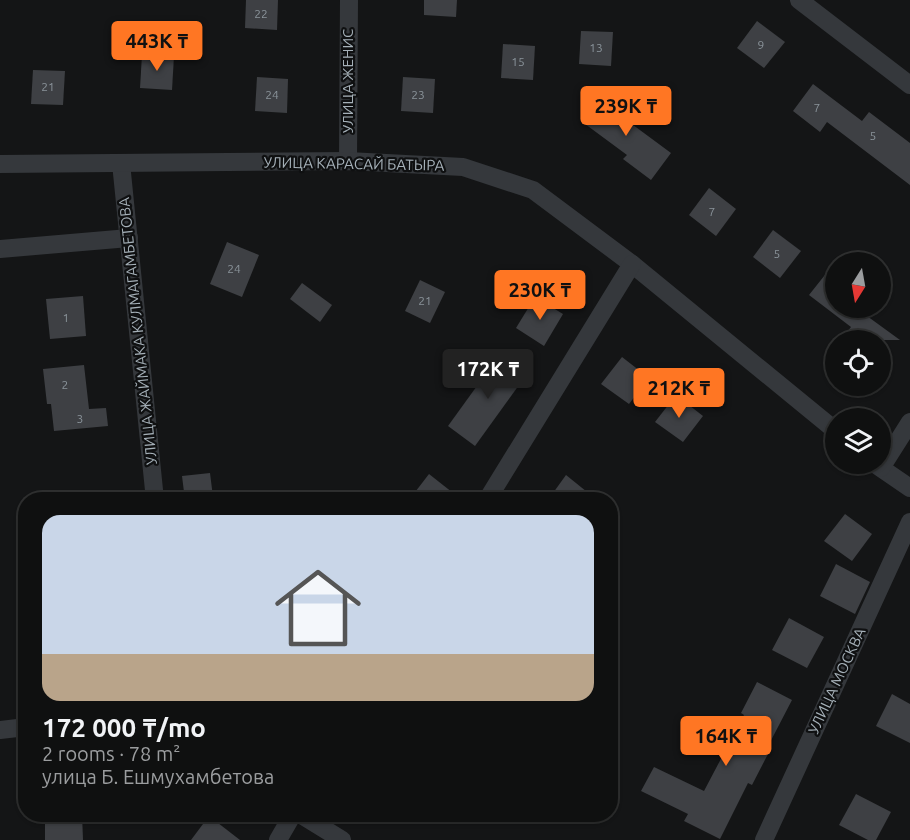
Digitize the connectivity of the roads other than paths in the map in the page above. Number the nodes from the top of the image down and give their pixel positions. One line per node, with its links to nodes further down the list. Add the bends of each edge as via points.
1 (349, 0): 4 (street, УЛИЦА ЖЕНИС)
2 (799, 0): 3 (street)
3 (910, 85)
4 (348, 161): 5 (street, УЛИЦА КАРАСАЙ БАТЫРА); 9 (street, УЛИЦА КАРАСАЙ БАТЫРА, via 463,167 533,190)
5 (121, 163): 6 (street, УЛИЦА КАРАСАЙ БАТЫРА); 7 (street, УЛИЦА ЖАЙМАКА КУЛМАГАМБЕТОВА)
6 (0, 164)
7 (129, 238): 8 (street); 15 (street, УЛИЦА ЖАЙМАКА КУЛМАГАМБЕТОВА)
8 (0, 249)
9 (632, 264): 10 (street, УЛИЦА КАРАСАЙ БАТЫРА); 16 (street)
10 (825, 422)
11 (910, 422): 12 (street)
12 (891, 448)
13 (890, 474): 14 (street)
14 (910, 488)
15 (154, 492)
16 (492, 492)
17 (910, 522): 24 (street, УЛИЦА МОСКВА)
18 (18, 728): 19 (street)
19 (0, 730)
20 (288, 822): 22 (street)
21 (313, 822): 23 (street)
22 (278, 840)
23 (342, 840)
24 (765, 840)

